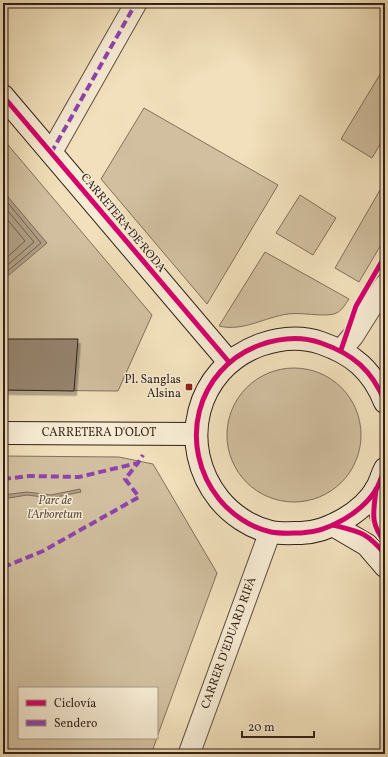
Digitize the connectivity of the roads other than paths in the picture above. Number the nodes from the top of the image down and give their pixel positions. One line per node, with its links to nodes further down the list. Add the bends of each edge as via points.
1 (136, 3): 3 (street)
2 (3, 96): 3 (street, CARRETERA DE RODA)
3 (51, 153): 6 (street, CARRETERA DE RODA)
4 (385, 285): 5 (street, via 353,336)
5 (341, 350): 6 (street, via 309,339 276,339 245,350); 7 (street, via 362,366 378,386)
6 (228, 362): 9 (street, via 207,390 198,411)
7 (385, 402)
8 (3, 433): 9 (street, CARRETERA D'OLOT)
9 (196, 434): 14 (street, via 199,462 212,489 227,508 240,518)
10 (385, 469): 11 (street)
11 (376, 489): 12 (street); 13 (street, via 356,512)
12 (385, 524)
13 (333, 525): 14 (street, via 308,532); 15 (street, via 367,545)
14 (270, 532): 16 (street, CARRER D'EDUARD RIFÀ)
15 (385, 566)
16 (189, 754)

